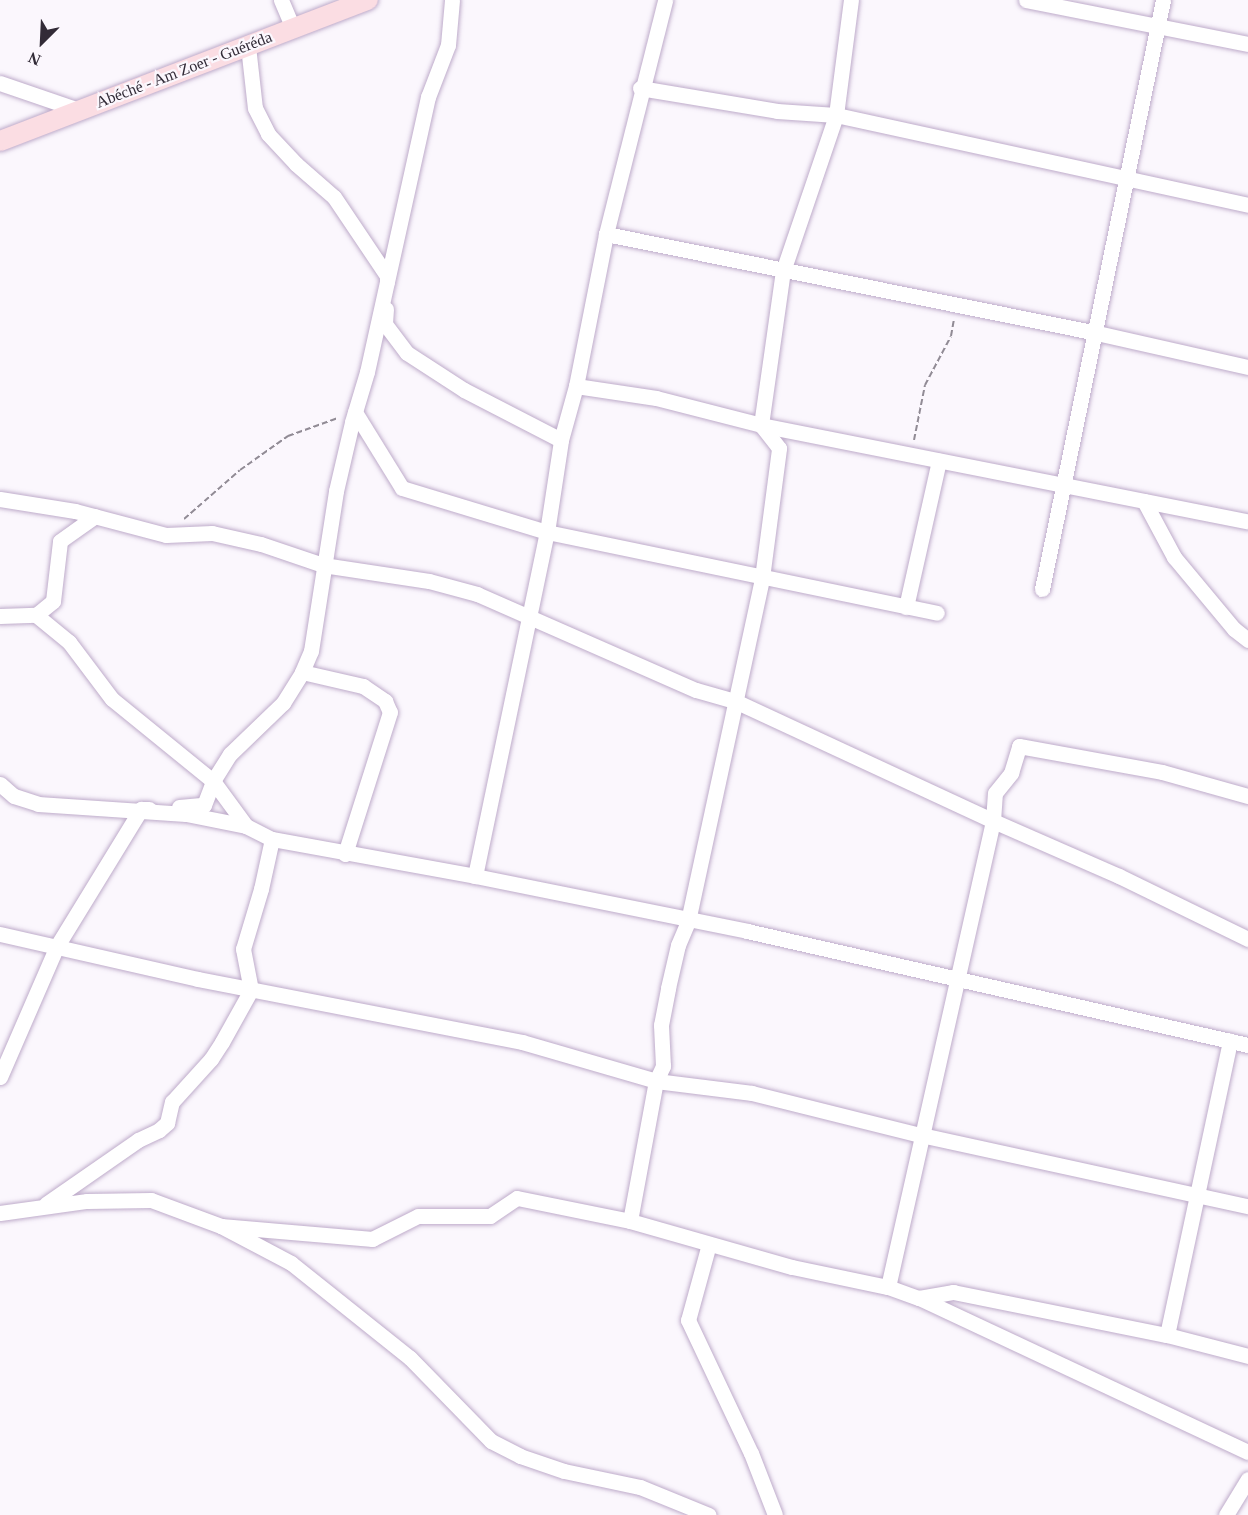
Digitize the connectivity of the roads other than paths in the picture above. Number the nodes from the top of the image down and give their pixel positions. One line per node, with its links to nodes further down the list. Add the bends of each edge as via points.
1 (281, 0): 8 (street)
2 (368, 0): 8 (main road, Abéché - Am Zoer - Guéréda)
3 (452, 0): 21 (street, via 448,45 428,97)
4 (665, 0): 13 (street)
5 (851, 0): 15 (street)
6 (1026, 0): 9 (street)
7 (1164, 0): 9 (street)
8 (293, 28): 11 (main road, Abéché - Am Zoer - Guéréda)
9 (1158, 28): 10 (street); 17 (street)
10 (1248, 44)
11 (248, 46): 14 (main road, Abéché - Am Zoer - Guéréda); 21 (street, via 255,108 268,135 334,197)
12 (0, 83): 14 (street)
13 (640, 88): 15 (street, via 777,111); 19 (street)
14 (79, 110): 16 (main road, Abéché - Am Zoer - Guéréda)
15 (837, 115): 17 (street); 20 (street)
16 (0, 141)
17 (1127, 180): 18 (street); 22 (street)
18 (1248, 205)
19 (606, 234): 20 (street); 24 (street)
20 (783, 271): 22 (street); 26 (street)
21 (387, 276): 25 (street, via 368,372); 27 (street, via 385,324 407,353 464,390)
22 (1097, 333): 23 (street); 29 (street)
23 (1248, 367)
24 (576, 386): 26 (street, via 656,398); 27 (street)
25 (355, 412): 34 (street, via 402,488); 35 (street)
26 (760, 424): 28 (street); 36 (street, via 779,448)
27 (561, 440): 34 (street)
28 (939, 461): 29 (street); 38 (street)
29 (1064, 485): 31 (street); 37 (street)
30 (0, 499): 32 (street)
31 (1144, 501): 33 (street); 43 (street, via 1174,557)
32 (95, 516): 35 (street, via 166,535 212,533 261,544); 40 (street, via 60,541 53,601)
33 (1248, 521)
34 (547, 532): 36 (street); 41 (street)
35 (323, 565): 41 (street, via 429,581 477,594); 44 (street, via 310,651)
36 (762, 578): 38 (street); 45 (street)
37 (1042, 589)
38 (906, 607): 39 (street)
39 (937, 613)
40 (36, 615): 42 (street); 46 (street, via 69,642 112,699)
41 (529, 615): 45 (street, via 696,690); 54 (street)
42 (0, 616)
43 (1248, 640)
44 (302, 672): 46 (street, via 283,703 230,754); 53 (street, via 363,686 385,701 390,712)
45 (735, 701): 50 (street); 55 (street)
46 (213, 781): 49 (street, via 204,805); 51 (street)
47 (0, 784): 49 (street, via 14,796 38,804)
48 (1248, 796): 50 (street, via 1162,772 1019,746 1011,772 995,793)
49 (141, 809): 51 (street); 58 (street)
50 (993, 821): 57 (street, via 1119,876); 59 (street)
51 (246, 826): 52 (street)
52 (272, 839): 53 (street); 60 (street, via 243,949)
53 (345, 854): 54 (street)
54 (475, 876): 55 (street)
55 (688, 921): 59 (street); 64 (street, via 668,988 662,1025 663,1066)
56 (0, 934): 58 (street)
57 (1248, 939)
58 (57, 946): 60 (street); 63 (street)
59 (960, 978): 61 (street); 65 (street)
60 (251, 990): 64 (street, via 522,1042); 67 (street, via 211,1059 172,1102 167,1123)
61 (1230, 1041): 62 (street); 66 (street)
62 (1248, 1045)
63 (0, 1077)
64 (656, 1081): 65 (street, via 752,1093); 70 (street)
65 (921, 1135): 66 (street); 73 (street)
66 (1198, 1195): 68 (street); 75 (street)
67 (44, 1206): 69 (street); 71 (street, via 151,1200)
68 (1248, 1206)
69 (0, 1213)
70 (630, 1221): 71 (street, via 517,1198 490,1216 418,1216 372,1239); 72 (street)
71 (220, 1226): 79 (street, via 291,1263 410,1358 491,1441 531,1460 640,1487)
72 (709, 1244): 73 (street); 80 (street, via 688,1320)
73 (888, 1287): 74 (street)
74 (919, 1298): 75 (street, via 953,1292); 77 (street)
75 (1167, 1335): 76 (street)
76 (1248, 1356)
77 (1248, 1452)
78 (1248, 1479): 81 (street)
79 (709, 1515)
80 (776, 1515)
81 (1226, 1515)

